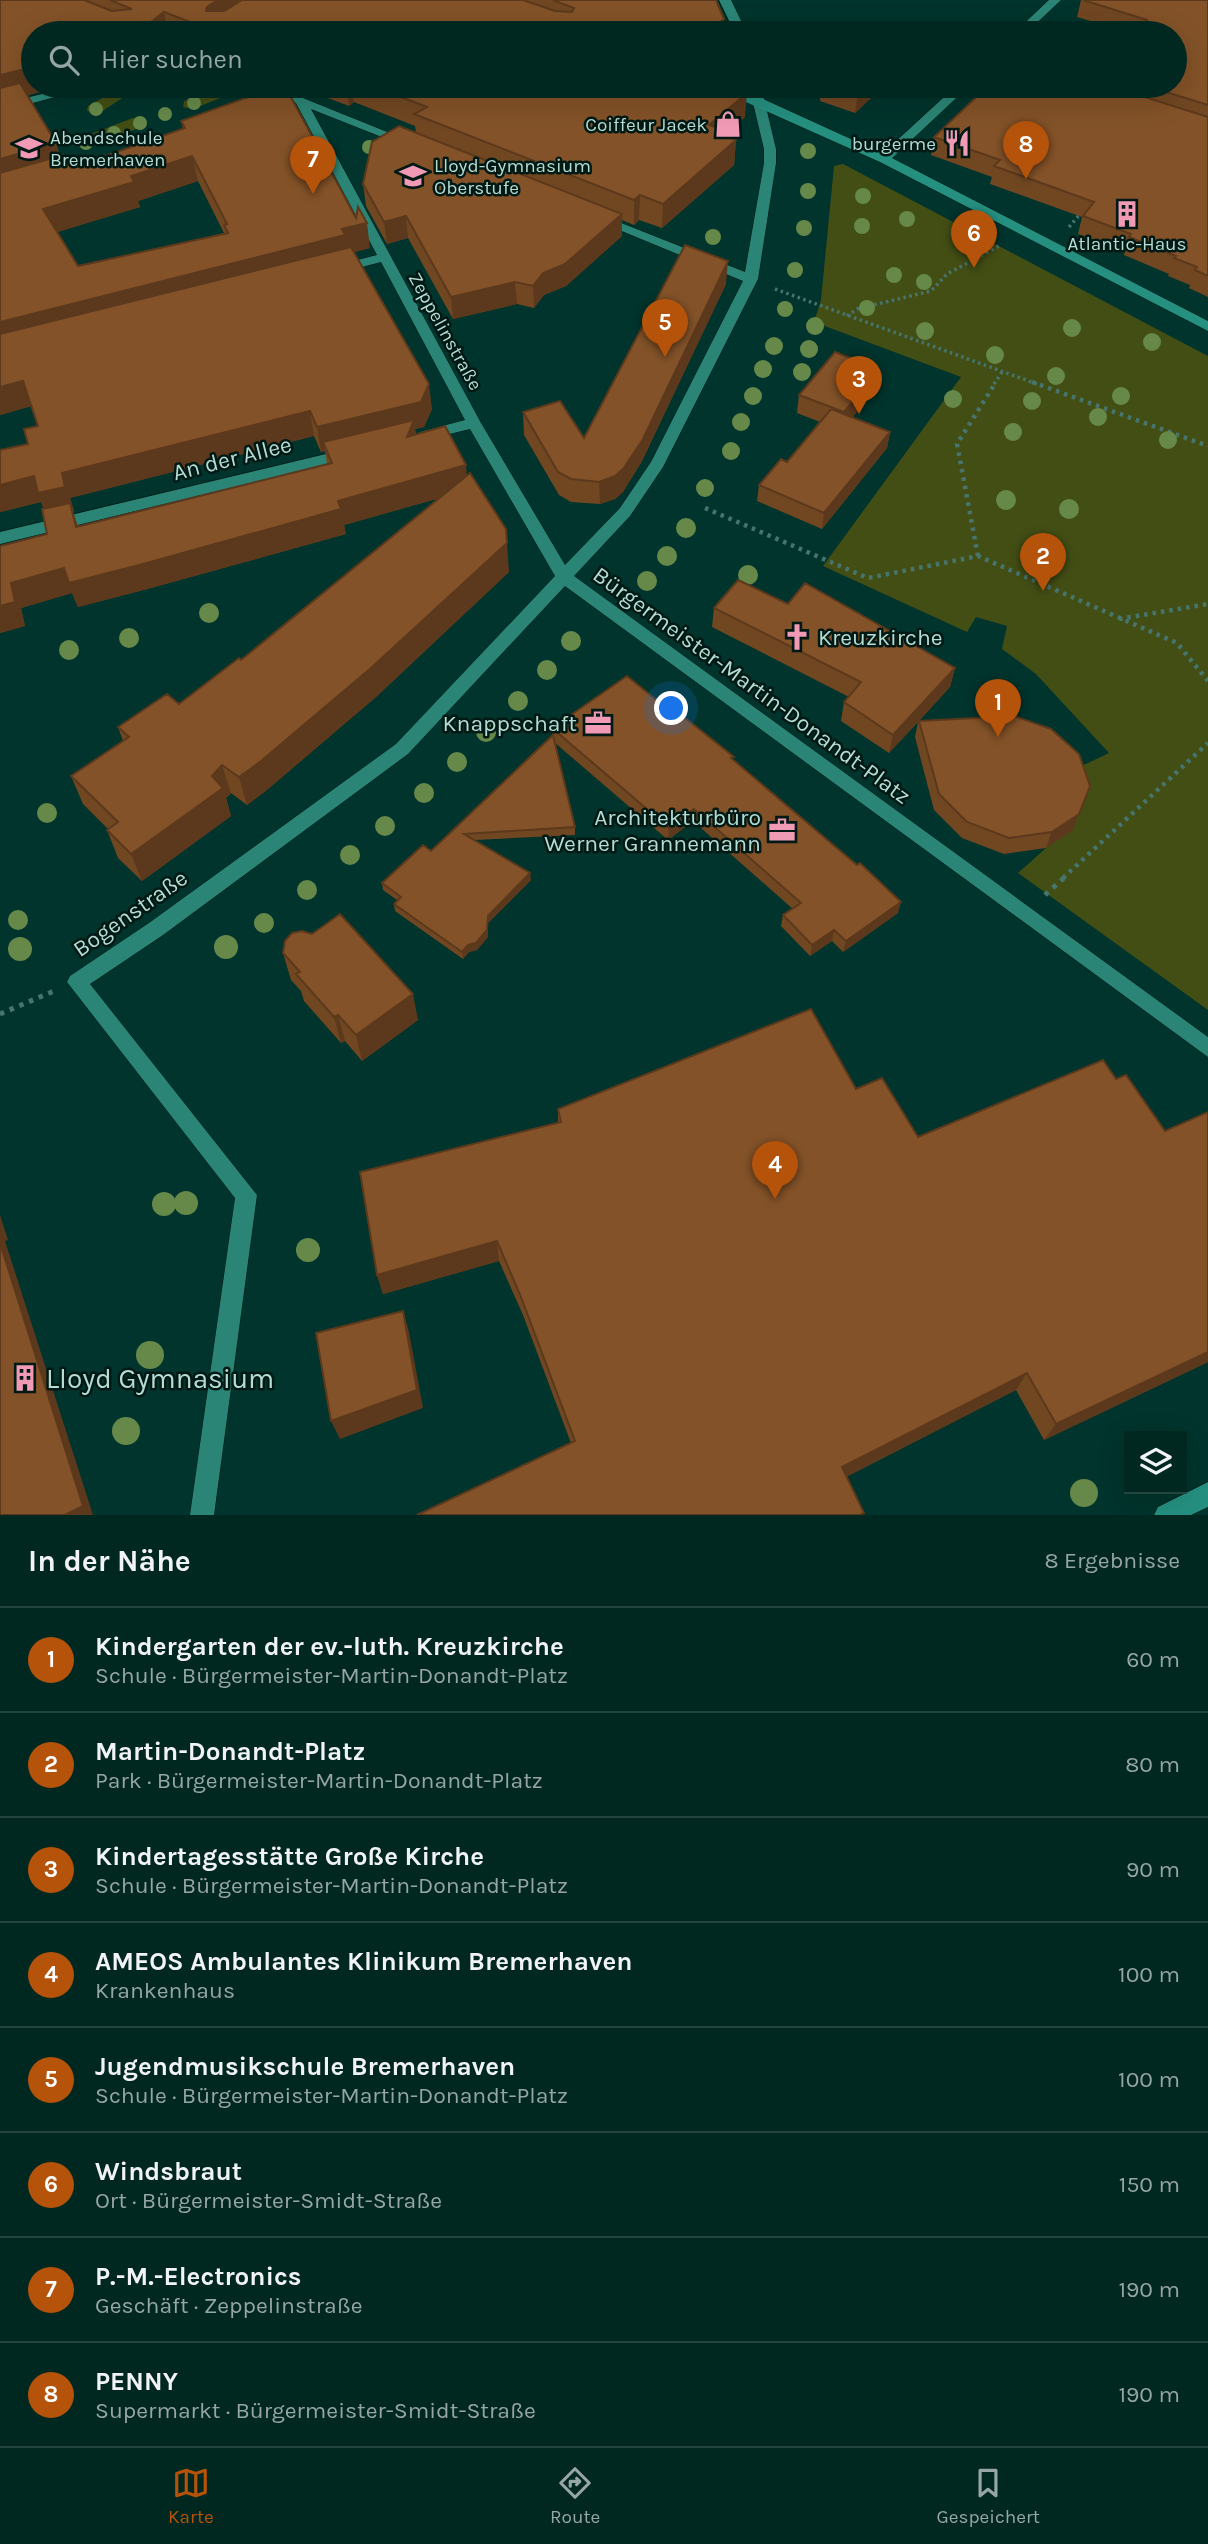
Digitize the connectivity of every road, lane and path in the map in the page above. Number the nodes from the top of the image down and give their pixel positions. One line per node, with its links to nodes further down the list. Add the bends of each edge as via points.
1 (725, 0): 3 (street)
2 (1055, 0): 4 (street)
3 (735, 21)
4 (1033, 21)
5 (40, 98): 14 (street)
6 (293, 98): 13 (street); 15 (street); 21 (street, Zeppelinstraße)
7 (748, 98): 11 (street)
8 (758, 98): 11 (street, Bürgermeister-Martin-Donandt-Platz)
9 (950, 98): 16 (street)
10 (1105, 98): 12 (street)
11 (759, 102): 16 (street); 23 (street, Bürgermeister-Martin-Donandt-Platz, via 770,163)
12 (1117, 102)
13 (260, 104)
14 (0, 108)
15 (415, 146)
16 (884, 159): 19 (street)
17 (1087, 206): 20 (path)
18 (582, 212): 23 (street)
19 (1025, 232): 20 (street); 24 (path, via 947,274 931,291 857,309)
20 (1052, 246): 25 (street)
21 (384, 257): 22 (street); 27 (street, Zeppelinstraße)
22 (331, 271)
23 (751, 279): 24 (path); 34 (street, Bürgermeister-Martin-Donandt-Platz, via 658,463 625,512)
24 (847, 316): 26 (path)
25 (1208, 327)
26 (1002, 372): 29 (path); 33 (path, via 957,444)
27 (474, 423): 28 (street); 34 (street, Zeppelinstraße)
28 (407, 439)
29 (1208, 446)
30 (366, 449): 32 (street, An der Allee)
31 (705, 508): 33 (path, via 868,578)
32 (0, 538)
33 (978, 556): 36 (path)
34 (564, 577): 39 (street, Bürgermeister-Martin-Donandt-Platz); 40 (street, Bogenstraße, via 402,749)
35 (1208, 604): 36 (path)
36 (1118, 619): 37 (path, via 1177,643)
37 (1208, 681)
38 (1208, 743): 39 (path)
39 (1024, 914): 42 (street, Bürgermeister-Martin-Donandt-Platz)
40 (77, 982): 41 (path); 44 (street, Bogenstraße, via 246,1195)
41 (0, 1014)
42 (1208, 1048)
43 (1208, 1494): 45 (street)
44 (202, 1515)
45 (1166, 1515)

